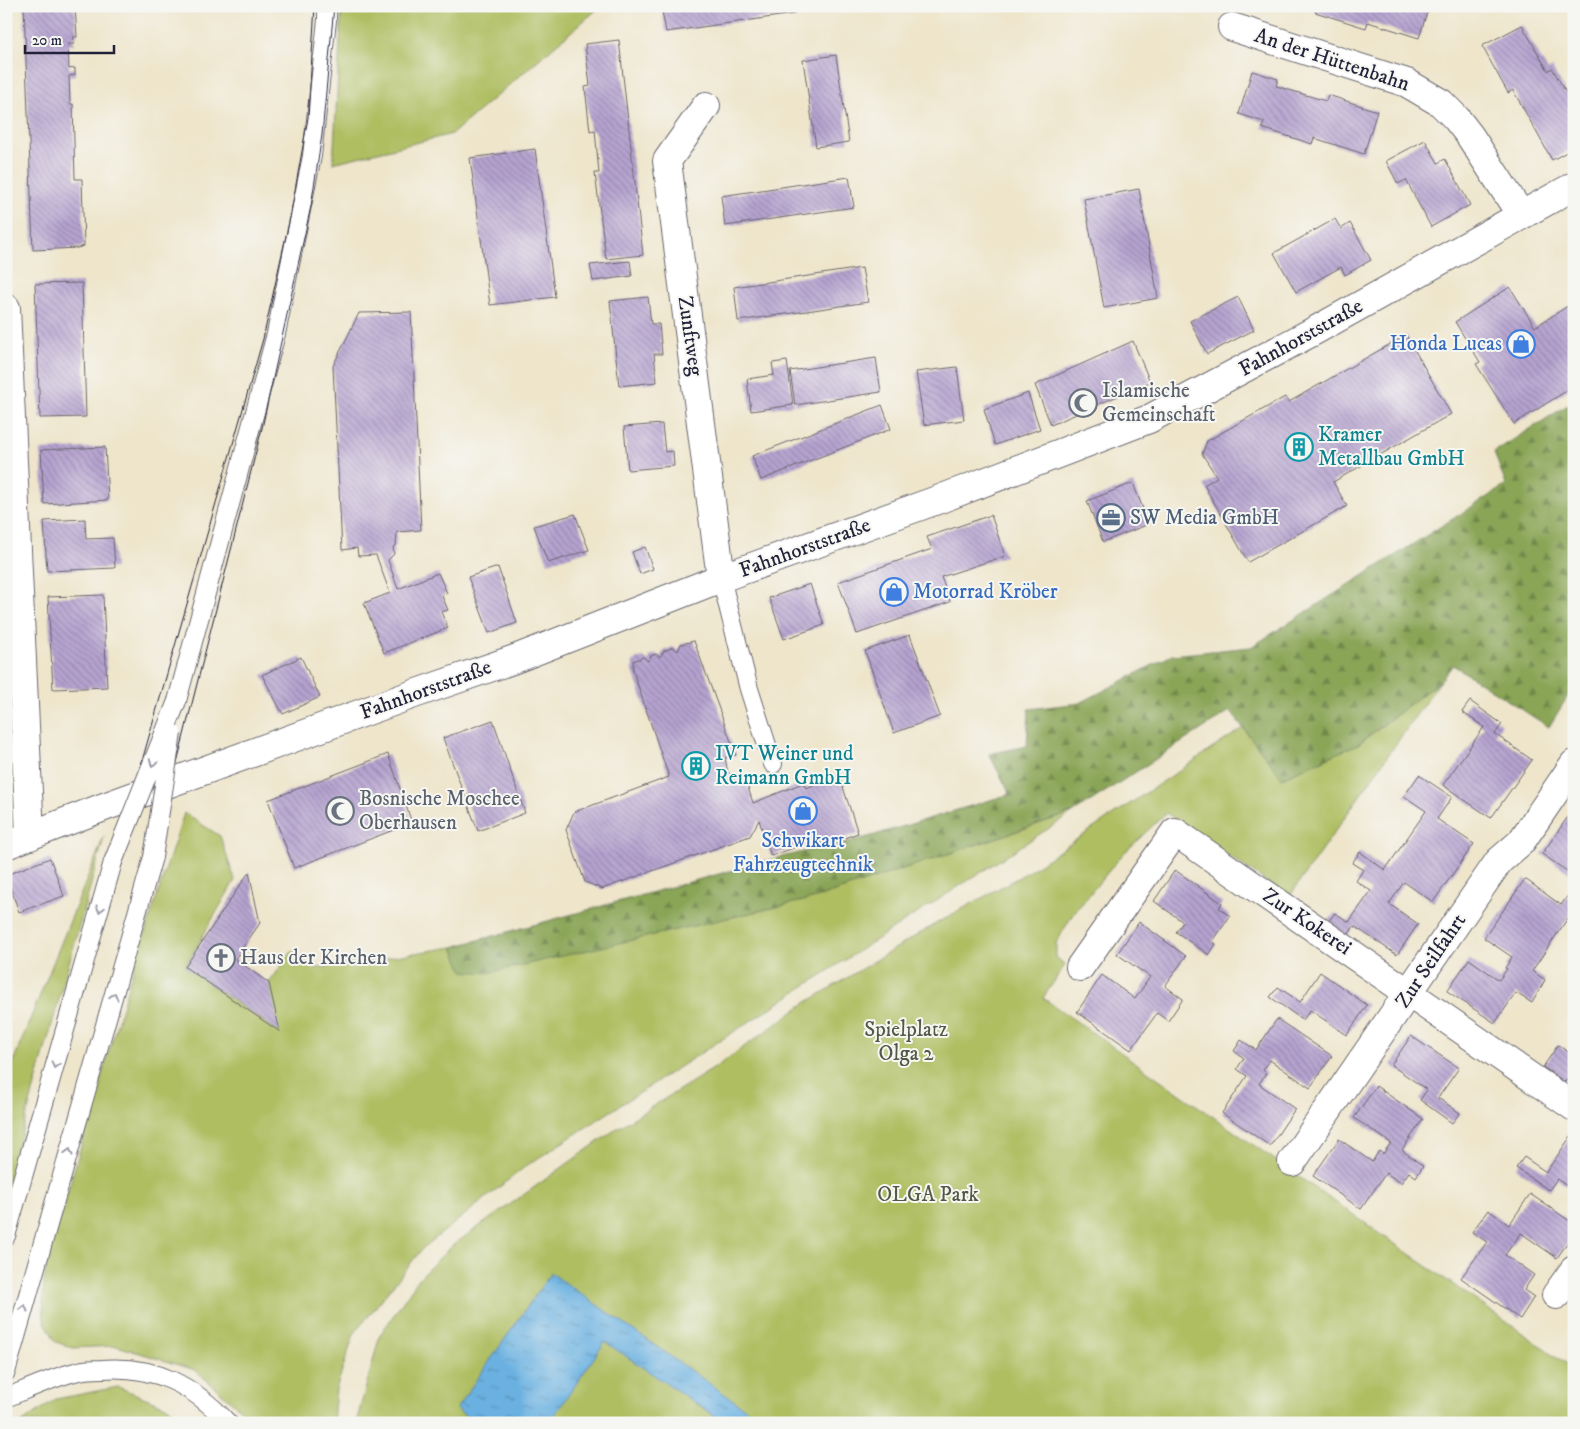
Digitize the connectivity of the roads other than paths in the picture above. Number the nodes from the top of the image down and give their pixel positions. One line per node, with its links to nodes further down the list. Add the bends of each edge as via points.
1 (327, 6): 8 (lane, via 312,156 276,334)
2 (1232, 27): 5 (street, An der Hüttenbahn, via 1407,83 1426,93 1456,118)
3 (706, 106): 7 (street, Zunftweg, via 667,160)
4 (1574, 186): 5 (street, Fahnhorststraße)
5 (1521, 215): 7 (street, Fahnhorststraße, via 1149,419)
6 (6, 308): 11 (street)
7 (721, 578): 9 (lane, via 749,689); 11 (street, Fahnhorststraße, via 515,659 174,781)
8 (177, 701): 16 (lane, one-way to 16, bridge, via 114,862); 19 (lane, one-way to 8, bridge, via 154,856)
9 (774, 764)
10 (1574, 764): 13 (street, Zur Seilfahrt, via 1521,842 1499,861)
11 (18, 841)
12 (1080, 967): 13 (street, Zur Kokerei, via 1176,832)
13 (1410, 993): 14 (street, Zur Kokerei); 15 (street, Zur Seilfahrt)
14 (1574, 1107)
15 (1292, 1162)
16 (6, 1236)
17 (1574, 1270): 18 (street)
18 (1556, 1295)
19 (6, 1372)
20 (6, 1398): 21 (lane, via 80,1370 137,1369 177,1382 214,1408)
21 (228, 1423)

